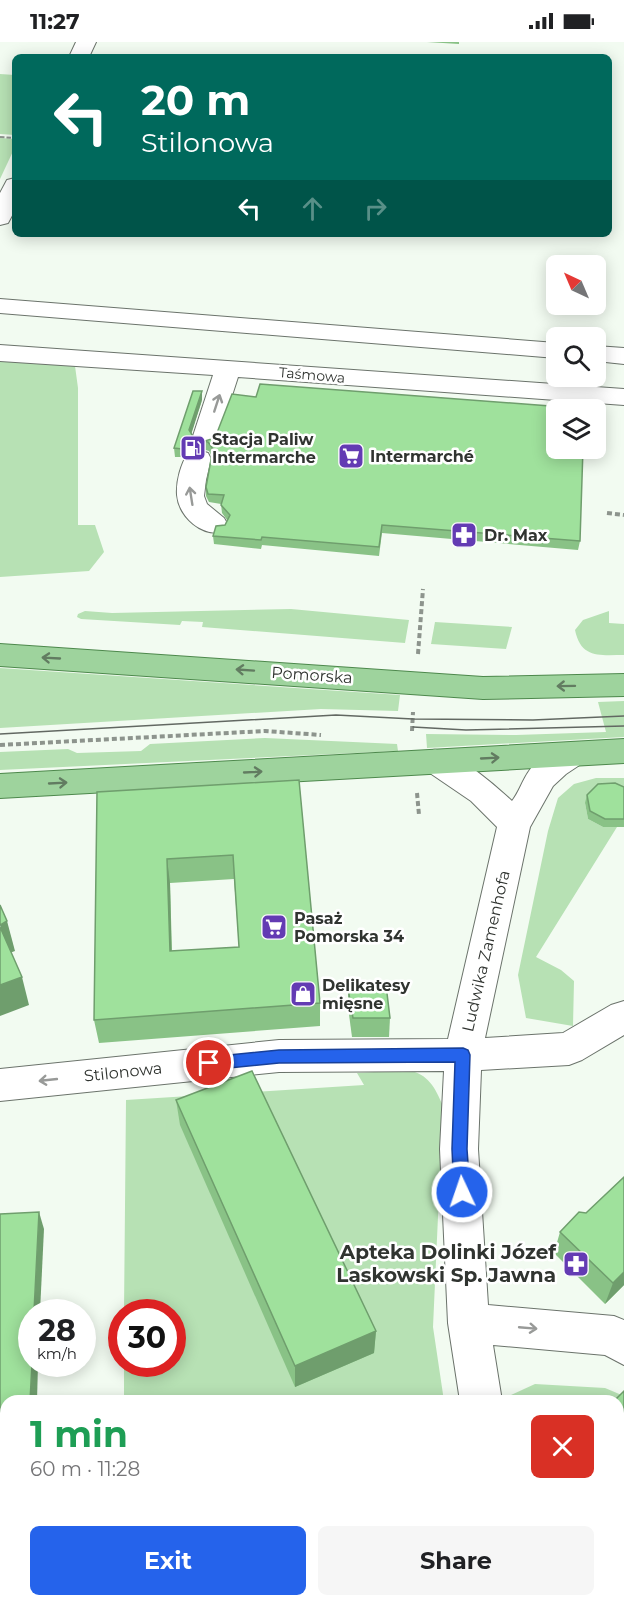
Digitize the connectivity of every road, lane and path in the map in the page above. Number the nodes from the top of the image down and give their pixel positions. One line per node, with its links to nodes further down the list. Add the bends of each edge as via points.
1 (8, 192): 2 (street)
2 (0, 218)
3 (0, 306): 4 (street)
4 (546, 350)
5 (0, 353): 8 (street, Taśmowa)
6 (606, 355): 7 (street)
7 (624, 356)
8 (228, 368): 9 (street, Taśmowa); 12 (street, one-way to 8, via 195,511 190,486)
9 (624, 397)
10 (607, 513): 11 (path)
11 (624, 515)
12 (214, 525)
13 (0, 655): 14 (main road, Pomorska, one-way to 13, via 483,688)
14 (624, 685)
15 (329, 735): 16 (path, via 266,731)
16 (0, 745)
17 (624, 751): 18 (main road)
18 (573, 754): 19 (main road, one-way to 18); 21 (street, Ludwika Zamenhofa, via 541,778)
19 (435, 761): 20 (main road, one-way to 19); 21 (street, via 482,792)
20 (0, 786)
21 (514, 824): 23 (street, Ludwika Zamenhofa)
22 (624, 1016): 23 (street, Stilonowa, via 569,1049)
23 (463, 1055): 24 (street, Stilonowa, one-way to 24, via 279,1056); 25 (street, Ludwika Zamenhofa, via 459,1149)
24 (0, 1085)
25 (470, 1323): 26 (street, one-way to 26, via 614,1336); 27 (street, Ludwika Zamenhofa)
26 (624, 1345)
27 (480, 1395)

